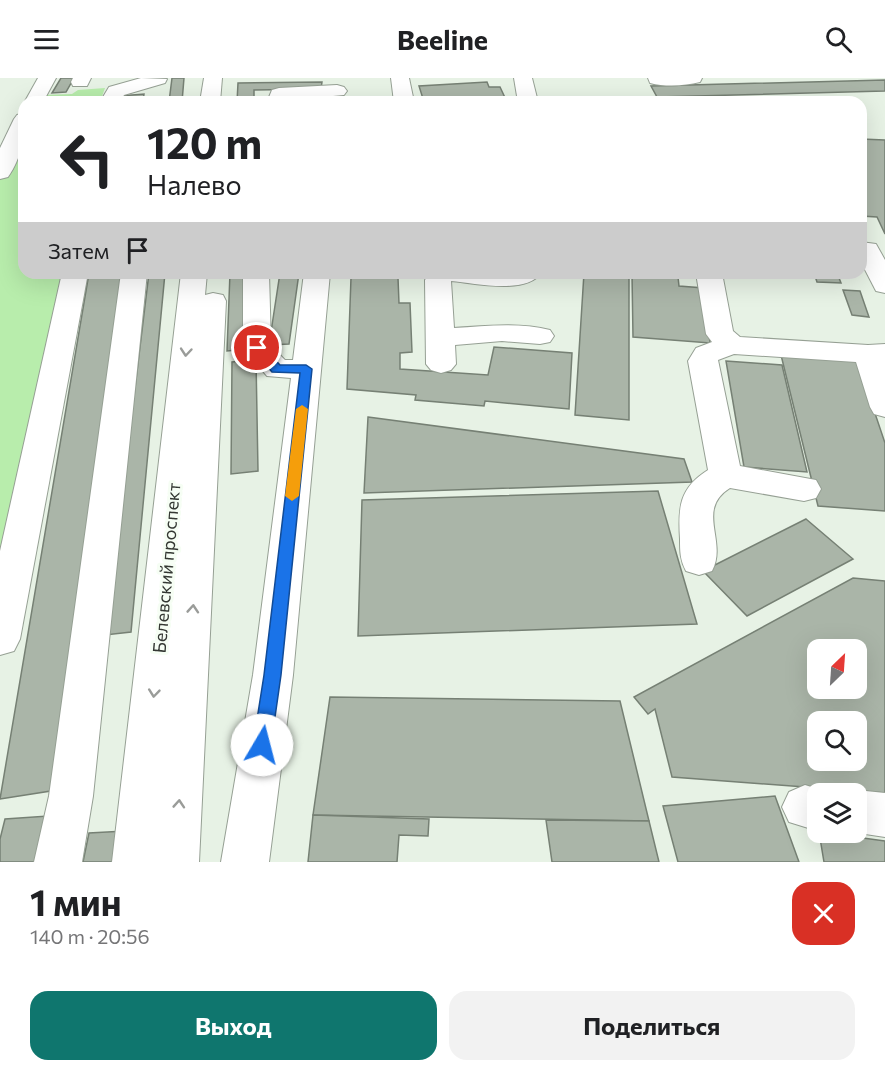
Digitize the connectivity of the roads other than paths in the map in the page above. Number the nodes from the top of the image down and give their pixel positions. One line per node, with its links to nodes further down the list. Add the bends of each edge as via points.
1 (46, 78): 11 (street)
2 (213, 78): 3 (street); 14 (street)
3 (218, 78)
4 (228, 78): 15 (street)
5 (400, 78): 17 (street)
6 (523, 78): 18 (street)
7 (693, 78): 9 (street)
8 (158, 79): 12 (street, via 116,91); 13 (street)
9 (657, 79)
10 (337, 90): 16 (street)
11 (36, 96)
12 (113, 96)
13 (158, 96)
14 (211, 96)
15 (226, 96)
16 (278, 96)
17 (403, 96)
18 (527, 96)
19 (18, 132): 20 (street)
20 (0, 172)
21 (74, 279): 37 (street)
22 (133, 279): 40 (street, via 71,796)
23 (193, 279): 41 (street, Белевский проспект, one-way to 41)
24 (215, 279): 42 (street, Белевский проспект, one-way to 24)
25 (256, 279): 32 (street, via 257,348 277,369)
26 (316, 279): 32 (street)
27 (439, 279): 29 (street, via 440,350 502,333)
28 (710, 279): 30 (street, via 720,334)
29 (540, 336)
30 (732, 345): 31 (street); 34 (street, via 706,354 703,361)
31 (876, 354): 33 (street)
32 (306, 369): 43 (street, via 273,675)
33 (885, 407)
34 (725, 475): 35 (street); 36 (street, via 706,488 695,509)
35 (804, 489)
36 (699, 561)
37 (0, 639)
38 (867, 813): 39 (street)
39 (885, 814)
40 (58, 862)
41 (136, 862)
42 (175, 862)
43 (245, 862)

